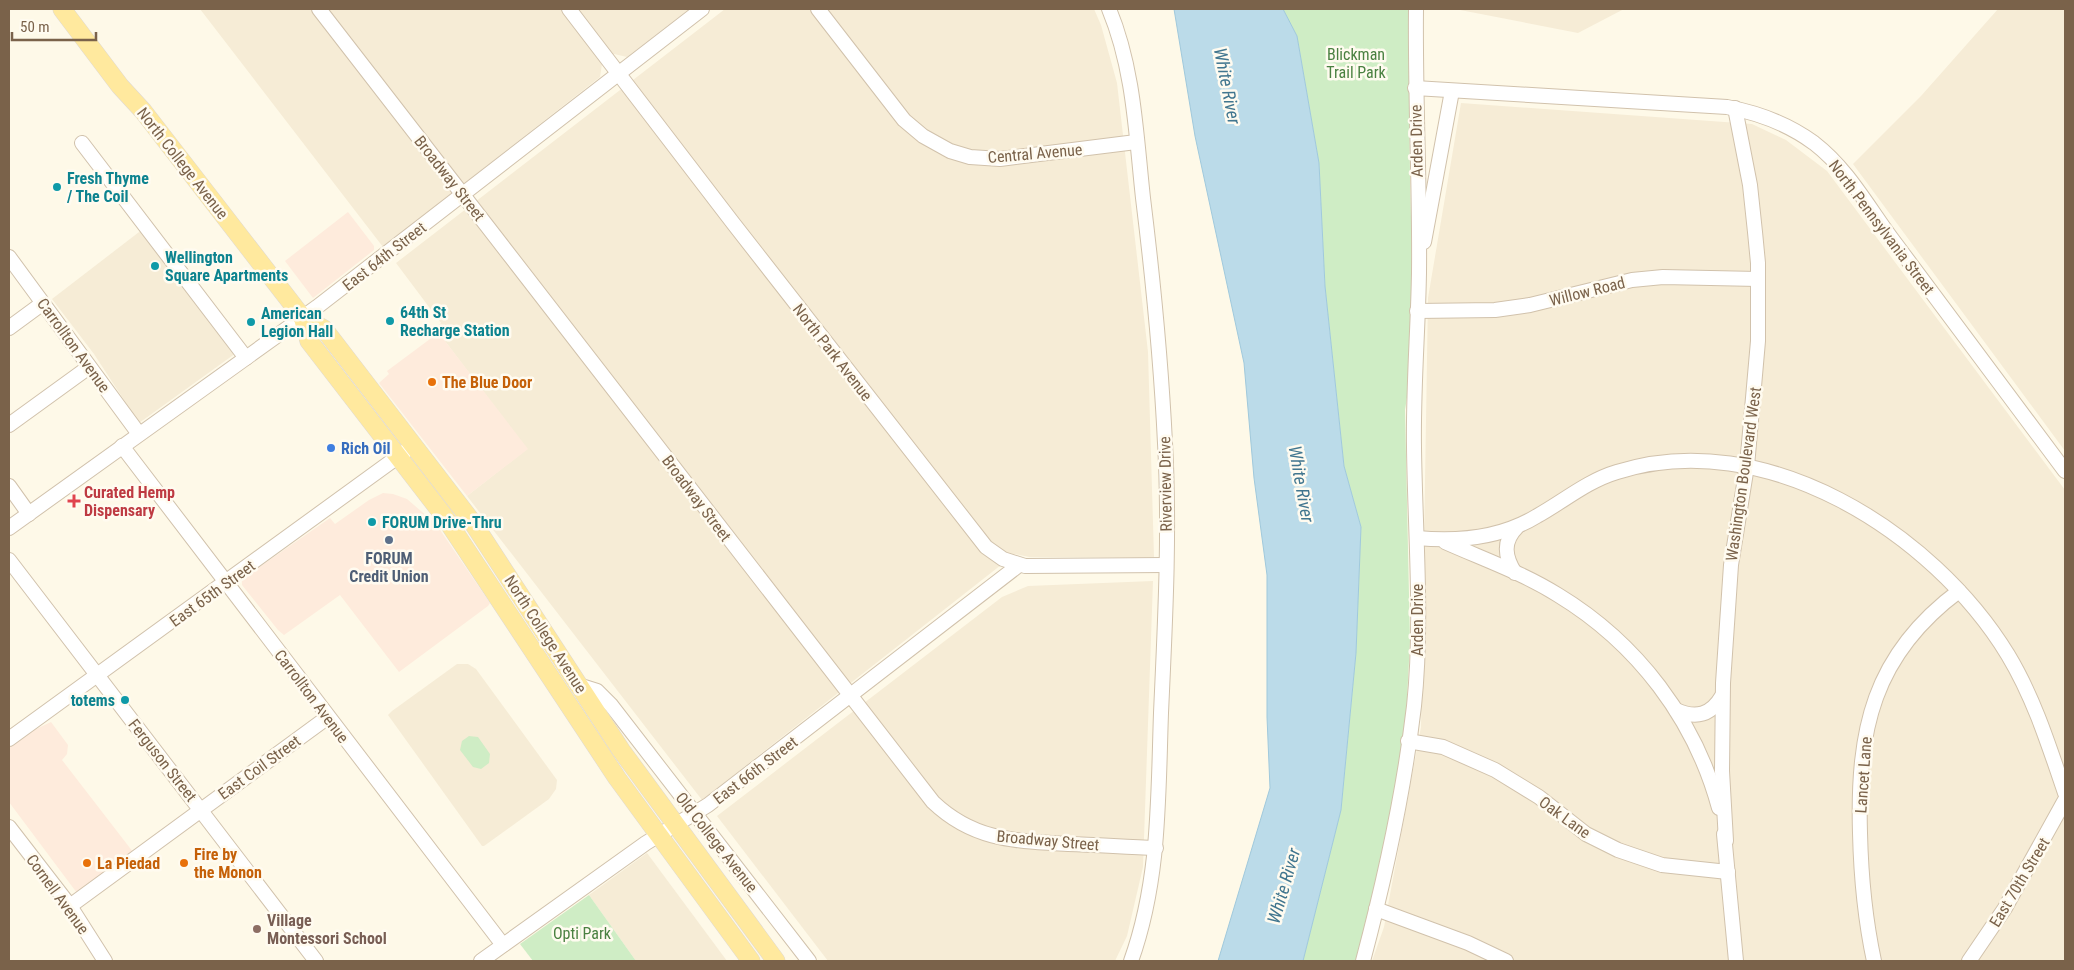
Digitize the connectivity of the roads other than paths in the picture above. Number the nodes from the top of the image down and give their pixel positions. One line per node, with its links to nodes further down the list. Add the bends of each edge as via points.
1 (62, 9): 20 (main road, North College Avenue)
2 (319, 9): 14 (street, Broadway Street)
3 (568, 9): 8 (street, North Park Avenue)
4 (702, 9): 8 (street, East 64th Street)
5 (818, 9): 12 (street, Central Avenue, via 904,120 941,147 970,157 1000,159)
6 (1109, 9): 12 (street, Riverview Drive, via 1127,64)
7 (1416, 9): 9 (street, Arden Drive)
8 (618, 74): 14 (street, East 64th Street); 38 (street, North Park Avenue, via 981,541 999,557)
9 (1415, 88): 10 (street, North Pennsylvania Street); 16 (street, Arden Drive)
10 (1452, 91): 11 (street, North Pennsylvania Street); 16 (street, Arden Drive)
11 (1735, 108): 17 (street, Washington Boulevard West, via 1750,186); 30 (street, North Pennsylvania Street, via 1788,126 1838,166)
12 (1136, 142): 39 (street, Riverview Drive, via 1158,334 1166,443)
13 (82, 143): 22 (street)
14 (463, 195): 20 (street, East 64th Street); 45 (street, Broadway Street)
15 (9, 257): 18 (street, Carrollton Avenue)
16 (1419, 273): 19 (street, Arden Drive)
17 (1758, 278): 19 (street, Willow Road, via 1663,277 1632,280 1530,305 1494,310); 29 (street, Washington Boulevard West, via 1758,340)
18 (43, 303): 21 (street); 23 (street, Carrollton Avenue)
19 (1417, 311): 35 (street, Arden Drive, via 1414,437)
20 (303, 318): 22 (street, East 64th Street); 26 (main road, North College Avenue, via 324,329); 28 (main road, North College Avenue, via 309,341)
21 (9, 328)
22 (246, 358): 25 (street, East 64th Street)
23 (89, 367): 24 (street); 25 (street, Carrollton Avenue)
24 (9, 425)
25 (138, 434): 27 (street, East 64th Street)
26 (414, 445): 28 (street, East 65th Street); 44 (main road, North College Avenue, via 473,523)
27 (122, 446): 32 (street, East 64th Street); 41 (street, Carrollton Avenue)
28 (398, 457): 41 (street, East 65th Street); 57 (main road, North College Avenue, via 476,562 580,722)
29 (1747, 466): 33 (street, via 1719,461 1673,461 1618,472 1578,490); 42 (street, via 1805,484 1860,511 1916,551); 46 (street, Washington Boulevard West, via 1731,565)
30 (2065, 471)
31 (9, 486): 32 (street)
32 (29, 514): 34 (street, East 64th Street)
33 (1517, 527): 36 (street, via 1477,538); 40 (street, via 1510,535 1506,550 1507,560)
34 (9, 528)
35 (1417, 538): 36 (street); 50 (street, Arden Drive, via 1416,666)
36 (1442, 541): 40 (street)
37 (9, 560): 43 (street, Ferguson Street)
38 (1019, 565): 39 (street, North Park Avenue); 45 (street, East 66th Street)
39 (1166, 565): 59 (street, Riverview Drive)
40 (1515, 573): 47 (street, via 1558,595 1608,631 1641,663)
41 (226, 583): 43 (street, East 65th Street); 48 (street, Carrollton Avenue)
42 (1959, 591): 51 (street, via 1990,628 2018,673 2040,722); 74 (street, Lancet Lane, via 1928,616 1899,651 1875,697 1864,735 1859,801 1860,860)
43 (97, 675): 49 (street, East 65th Street); 53 (street, Ferguson Street)
44 (578, 685): 54 (street, Old College Avenue, via 597,691 625,722); 55 (main road, North College Avenue)
45 (850, 696): 54 (street, East 66th Street); 59 (street, Broadway Street, via 928,797 950,816 971,828 1023,842)
46 (1722, 696): 47 (street, via 1711,711 1701,715); 58 (street, Washington Boulevard West)
47 (1676, 710): 58 (street, via 1705,766)
48 (328, 717): 53 (street, East Coil Street); 63 (street, Carrollton Avenue)
49 (9, 739)
50 (1408, 741): 60 (street, Oak Lane, via 1448,749 1495,770 1539,797 1586,834 1618,850 1662,864); 62 (street, Arden Drive, via 1395,823)
51 (2065, 793)
52 (2065, 800): 75 (street, East 70th Street, via 2005,908)
53 (201, 810): 61 (street, East Coil Street); 65 (street, Ferguson Street)
54 (694, 814): 55 (street, East 66th Street); 69 (street, Old College Avenue)
55 (676, 825): 57 (street, East 66th Street); 68 (main road, North College Avenue)
56 (9, 827): 61 (street, Cornell Avenue)
57 (659, 835): 63 (street, East 66th Street); 67 (main road, North College Avenue)
58 (1726, 841): 60 (street)
59 (1156, 848): 70 (street, Riverview Drive, via 1146,909)
60 (1728, 872): 73 (street)
61 (70, 906): 64 (street, Cornell Avenue)
62 (1376, 909): 71 (street, Arden Drive); 72 (street, via 1468,943)
63 (503, 945): 66 (street, East 66th Street)
64 (105, 961)
65 (316, 961)
66 (481, 961)
67 (751, 961)
68 (776, 961)
69 (809, 961)
70 (1130, 961)
71 (1363, 961)
72 (1506, 961)
73 (1736, 961)
74 (1874, 961)
75 (1969, 961)

